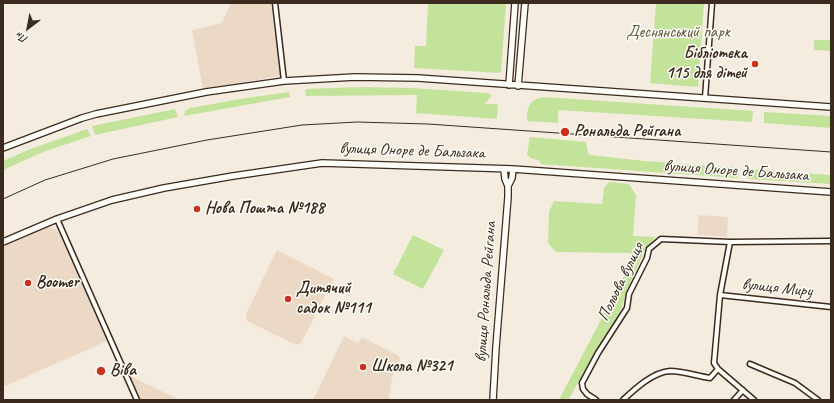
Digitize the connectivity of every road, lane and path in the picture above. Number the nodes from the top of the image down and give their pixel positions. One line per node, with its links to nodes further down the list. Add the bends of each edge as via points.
1 (275, 3): 5 (street)
2 (516, 3): 6 (street)
3 (525, 3): 7 (street)
4 (712, 3): 8 (street)
5 (284, 81): 6 (street, via 355,77 418,78); 10 (street, via 206,92 96,114)
6 (509, 85): 7 (street)
7 (518, 86): 8 (street)
8 (706, 98): 9 (street)
9 (831, 108)
10 (3, 148)
11 (504, 169): 12 (street, вулиця Оноре де Бальзака); 13 (street, вулиця Рональда Рейгана); 15 (street, вулиця Оноре де Бальзака, via 322,163 252,172 164,188 112,200)
12 (513, 169): 13 (street, вулиця Рональда Рейгана); 14 (street, вулиця Оноре де Бальзака)
13 (508, 186): 25 (street, вулиця Рональда Рейгана)
14 (831, 192)
15 (57, 219): 17 (street, вулиця Оноре де Бальзака); 24 (street)
16 (831, 241): 18 (street, Польова вулиця)
17 (3, 242)
18 (730, 242): 19 (street); 26 (street, Польова вулиця, via 661,239 649,249 629,294 627,308 582,383 587,394)
19 (720, 295): 20 (street, вулиця Миру); 22 (street, via 714,363)
20 (831, 307)
21 (750, 364): 30 (street, via 795,383)
22 (718, 369): 23 (street); 27 (street, via 710,378 665,372 645,381)
23 (743, 390): 28 (street); 29 (street)
24 (137, 400)
25 (493, 400)
26 (596, 400)
27 (623, 400)
28 (734, 400)
29 (754, 400)
30 (818, 400)

